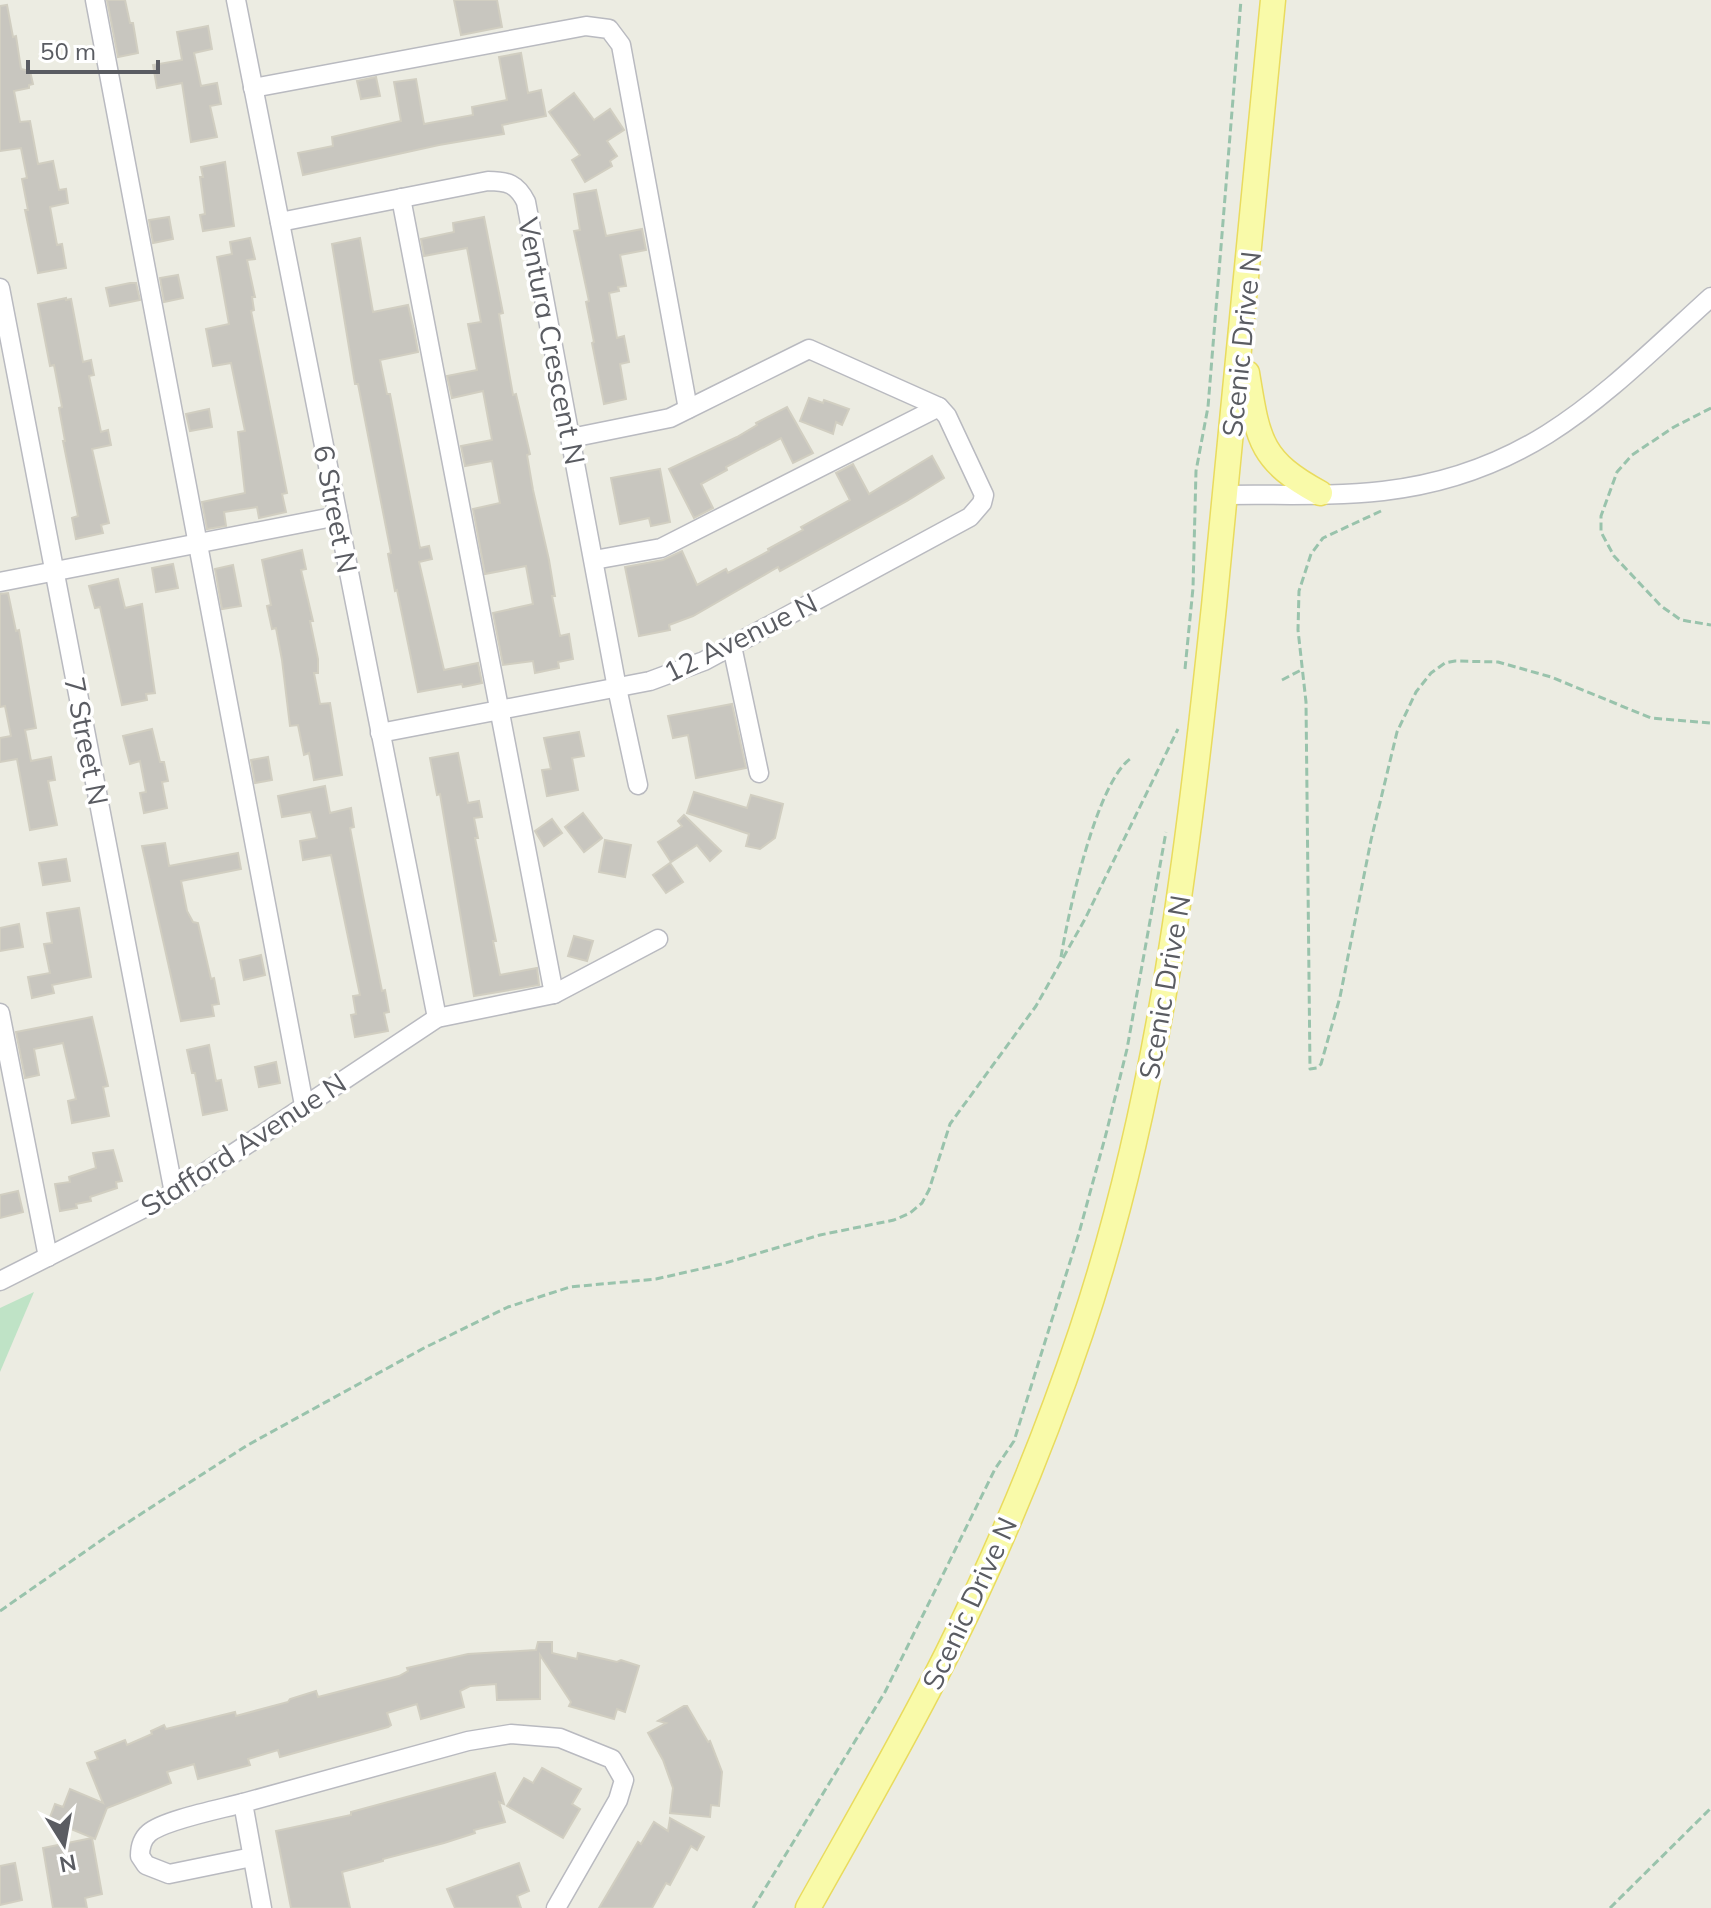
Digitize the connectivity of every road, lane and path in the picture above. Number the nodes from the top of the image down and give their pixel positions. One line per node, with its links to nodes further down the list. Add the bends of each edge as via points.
1 (95, 0): 19 (street)
2 (236, 0): 5 (street, 6 Street N)
3 (1241, 0): 27 (path, via 1208,407 1196,471 1193,588)
4 (1273, 0): 10 (main road, Scenic Drive N)
5 (253, 88): 7 (street, 6 Street N); 13 (street, via 586,26 609,29 621,45)
6 (401, 198): 7 (street, Ventura Crescent N); 14 (street, Ventura Crescent N, via 488,181 503,181 521,192); 29 (street)
7 (280, 222): 18 (street, 6 Street N)
8 (0, 288): 21 (street, 7 Street N)
9 (1711, 297): 15 (street, via 1597,400 1515,454 1413,486)
10 (1242, 343): 15 (main road, via 1262,443 1282,470); 16 (main road, Scenic Drive N)
11 (939, 407): 13 (street, via 809,349); 20 (street, via 661,548); 24 (street, 12 Avenue N, via 983,487 982,503 970,517)
12 (1711, 408): 23 (path, via 1632,455 1617,472 1601,516 1601,532 1614,556 1661,606 1681,620)
13 (688, 409): 14 (street, via 656,423)
14 (571, 438): 20 (street, Ventura Crescent N)
15 (1320, 493): 16 (street)
16 (1225, 495): 53 (main road, Scenic Drive N, via 1194,797 1169,966 1138,1126 1082,1327 989,1567 900,1744)
17 (1381, 511): 25 (path, via 1323,538 1311,554 1297,610)
18 (338, 516): 19 (street); 31 (street, 6 Street N)
19 (197, 543): 21 (street); 42 (street)
20 (594, 560): 28 (street, Ventura Crescent N)
21 (54, 571): 22 (street); 43 (street, 7 Street N)
22 (0, 582)
23 (1711, 625)
24 (732, 646): 28 (street, 12 Avenue N, via 676,672); 34 (street)
25 (1303, 669): 26 (path); 30 (path, via 1310,1069 1321,1064 1340,997 1397,732 1431,673 1455,661 1498,662 1551,677 1651,718)
26 (1282, 680)
27 (1183, 682)
28 (617, 688): 29 (street, 12 Avenue N); 35 (street, Ventura Crescent N)
29 (500, 711): 31 (street, 12 Avenue N); 39 (street)
30 (1711, 723)
31 (380, 733): 41 (street, 6 Street N)
32 (1177, 744): 38 (path, via 1179,729)
33 (1130, 759): 38 (path, via 1119,770 1089,836)
34 (759, 773)
35 (638, 785)
36 (1169, 820): 52 (path, via 1110,1120 1014,1441 995,1469 885,1692)
37 (658, 939): 39 (street)
38 (1061, 961): 46 (path, via 1036,1006 950,1124 929,1190 910,1213 722,1264 656,1279 570,1287 508,1307 246,1446)
39 (554, 994): 41 (street)
40 (0, 1013): 44 (street)
41 (437, 1018): 42 (street, Stafford Avenue N)
42 (304, 1105): 43 (street, Stafford Avenue N)
43 (174, 1193): 44 (street, Stafford Avenue N)
44 (48, 1257): 45 (street, Stafford Avenue N)
45 (0, 1281)
46 (0, 1611)
47 (243, 1803): 49 (street); 49 (street, via 161,1826 148,1833 140,1856 146,1865 169,1874); 51 (street, via 468,1741 511,1734 560,1738 612,1759 624,1780 618,1800)
48 (1711, 1808): 54 (path)
49 (252, 1857): 50 (street)
50 (262, 1908)
51 (556, 1908)
52 (753, 1908)
53 (808, 1908)
54 (1610, 1908)

